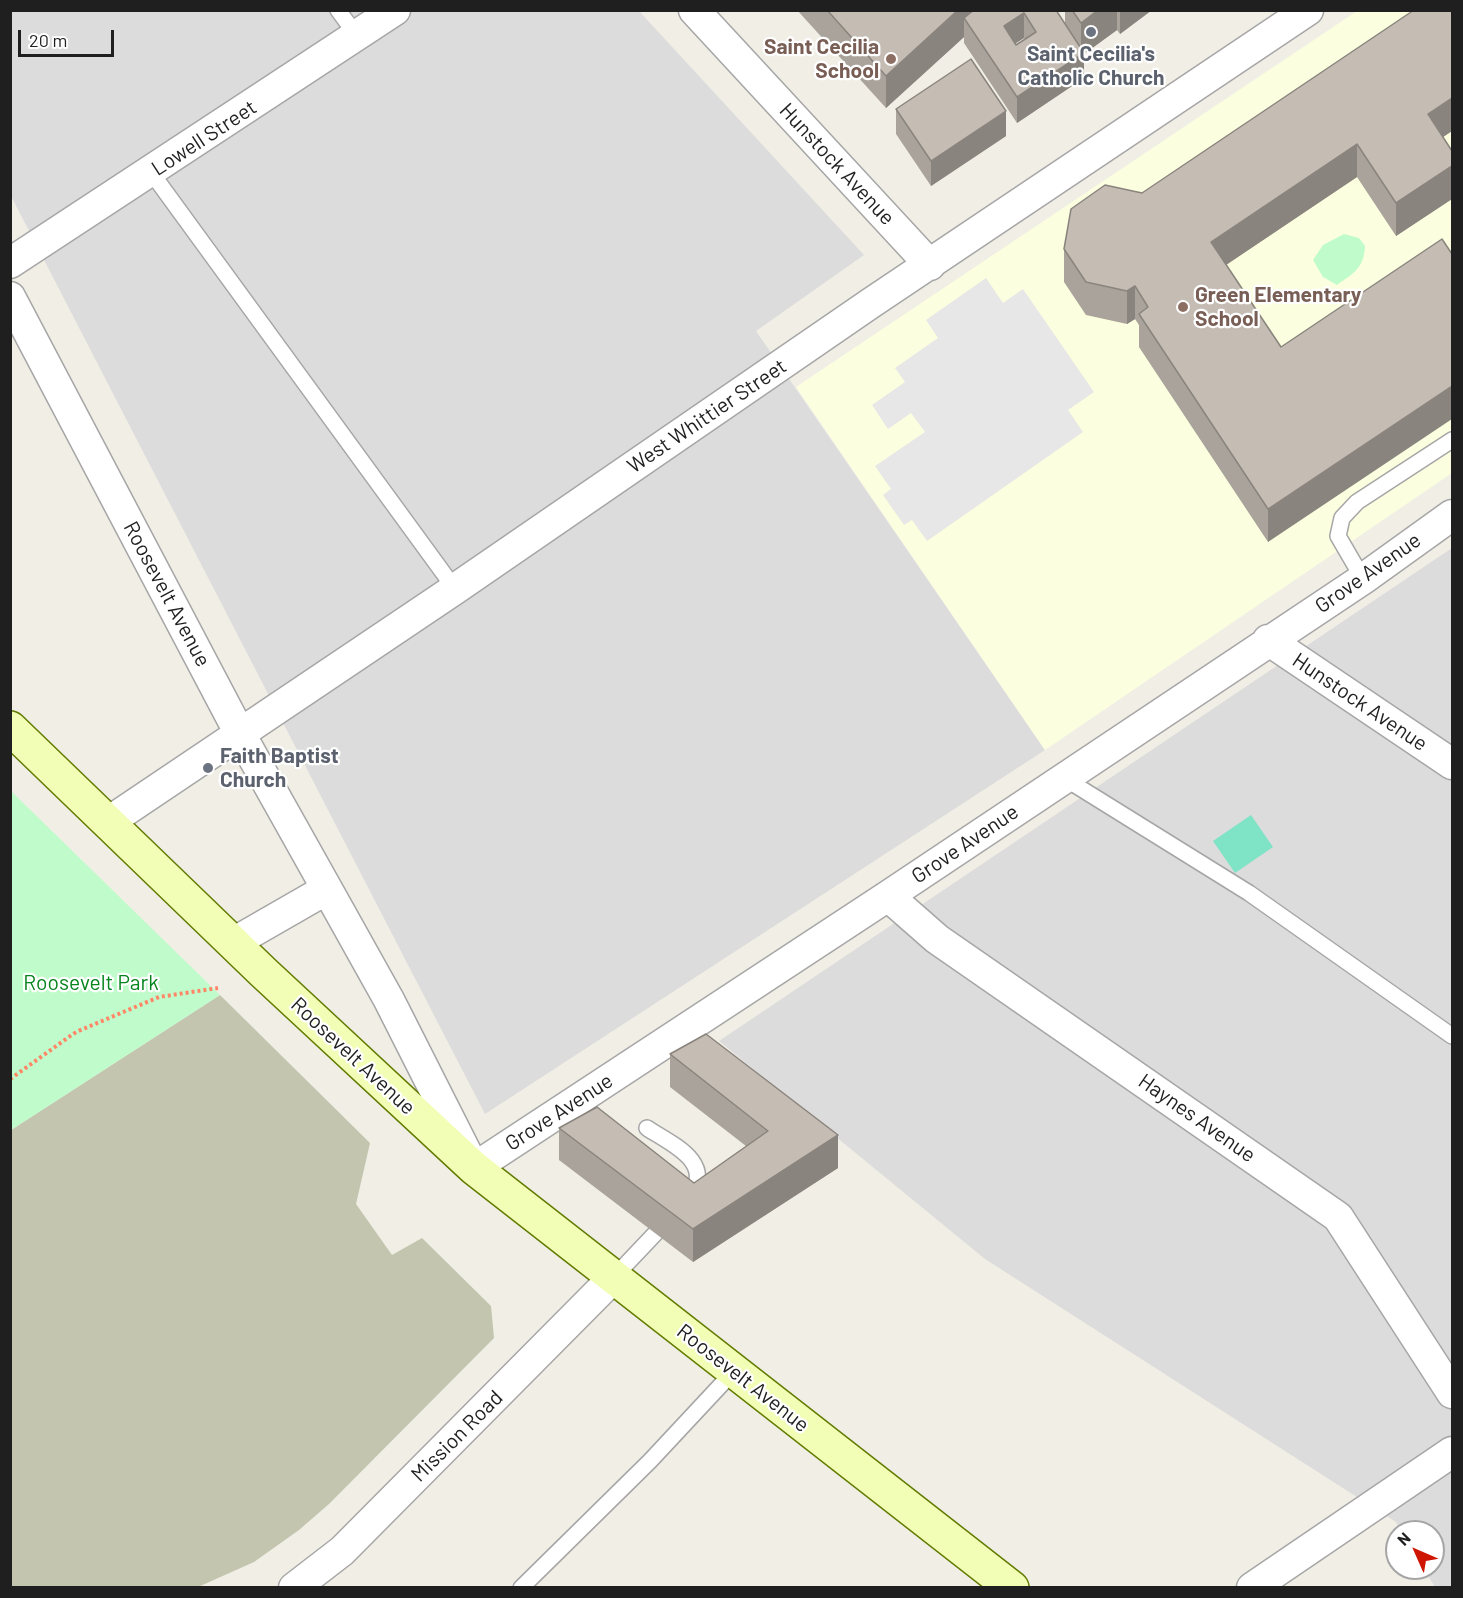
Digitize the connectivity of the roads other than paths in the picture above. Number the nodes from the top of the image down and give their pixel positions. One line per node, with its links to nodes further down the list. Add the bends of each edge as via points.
1 (338, 10): 5 (lane)
2 (395, 10): 5 (street, Lowell Street)
3 (694, 10): 8 (street, Hunstock Avenue)
4 (1308, 10): 8 (street, West Whittier Street)
5 (357, 36): 6 (street, Lowell Street)
6 (151, 172): 7 (street, Lowell Street); 13 (lane)
7 (10, 263)
8 (930, 265): 13 (street, West Whittier Street)
9 (10, 297): 16 (street, Roosevelt Avenue)
10 (1452, 440): 12 (lane, via 1357,502 1342,518 1338,536)
11 (1452, 515): 12 (street, Grove Avenue)
12 (1363, 579): 14 (street, Grove Avenue)
13 (455, 589): 16 (street, West Whittier Street)
14 (1268, 640): 17 (street, Hunstock Avenue); 18 (street, Grove Avenue)
15 (10, 728): 19 (main road, Roosevelt Avenue)
16 (239, 732): 19 (street, West Whittier Street); 20 (street, Roosevelt Avenue)
17 (1452, 764)
18 (1064, 778): 21 (street, Grove Avenue); 23 (lane, via 1249,893)
19 (107, 823): 22 (main road, Roosevelt Avenue)
20 (327, 890): 22 (street); 25 (street, Roosevelt Avenue, via 389,1000)
21 (888, 896): 25 (street, Grove Avenue); 28 (street, Haynes Avenue, via 937,939 1338,1217)
22 (233, 943): 25 (main road, Roosevelt Avenue)
23 (1452, 1036)
24 (647, 1128): 26 (lane, via 691,1158 698,1174 696,1188)
25 (474, 1168): 26 (main road, Roosevelt Avenue)
26 (613, 1278): 27 (main road, Roosevelt Avenue); 30 (street, Mission Road, via 342,1551)
27 (734, 1371): 31 (lane, via 650,1461); 32 (main road, Roosevelt Avenue)
28 (1452, 1393)
29 (1452, 1452): 33 (street)
30 (297, 1586)
31 (521, 1587)
32 (1012, 1587)
33 (1252, 1587)

